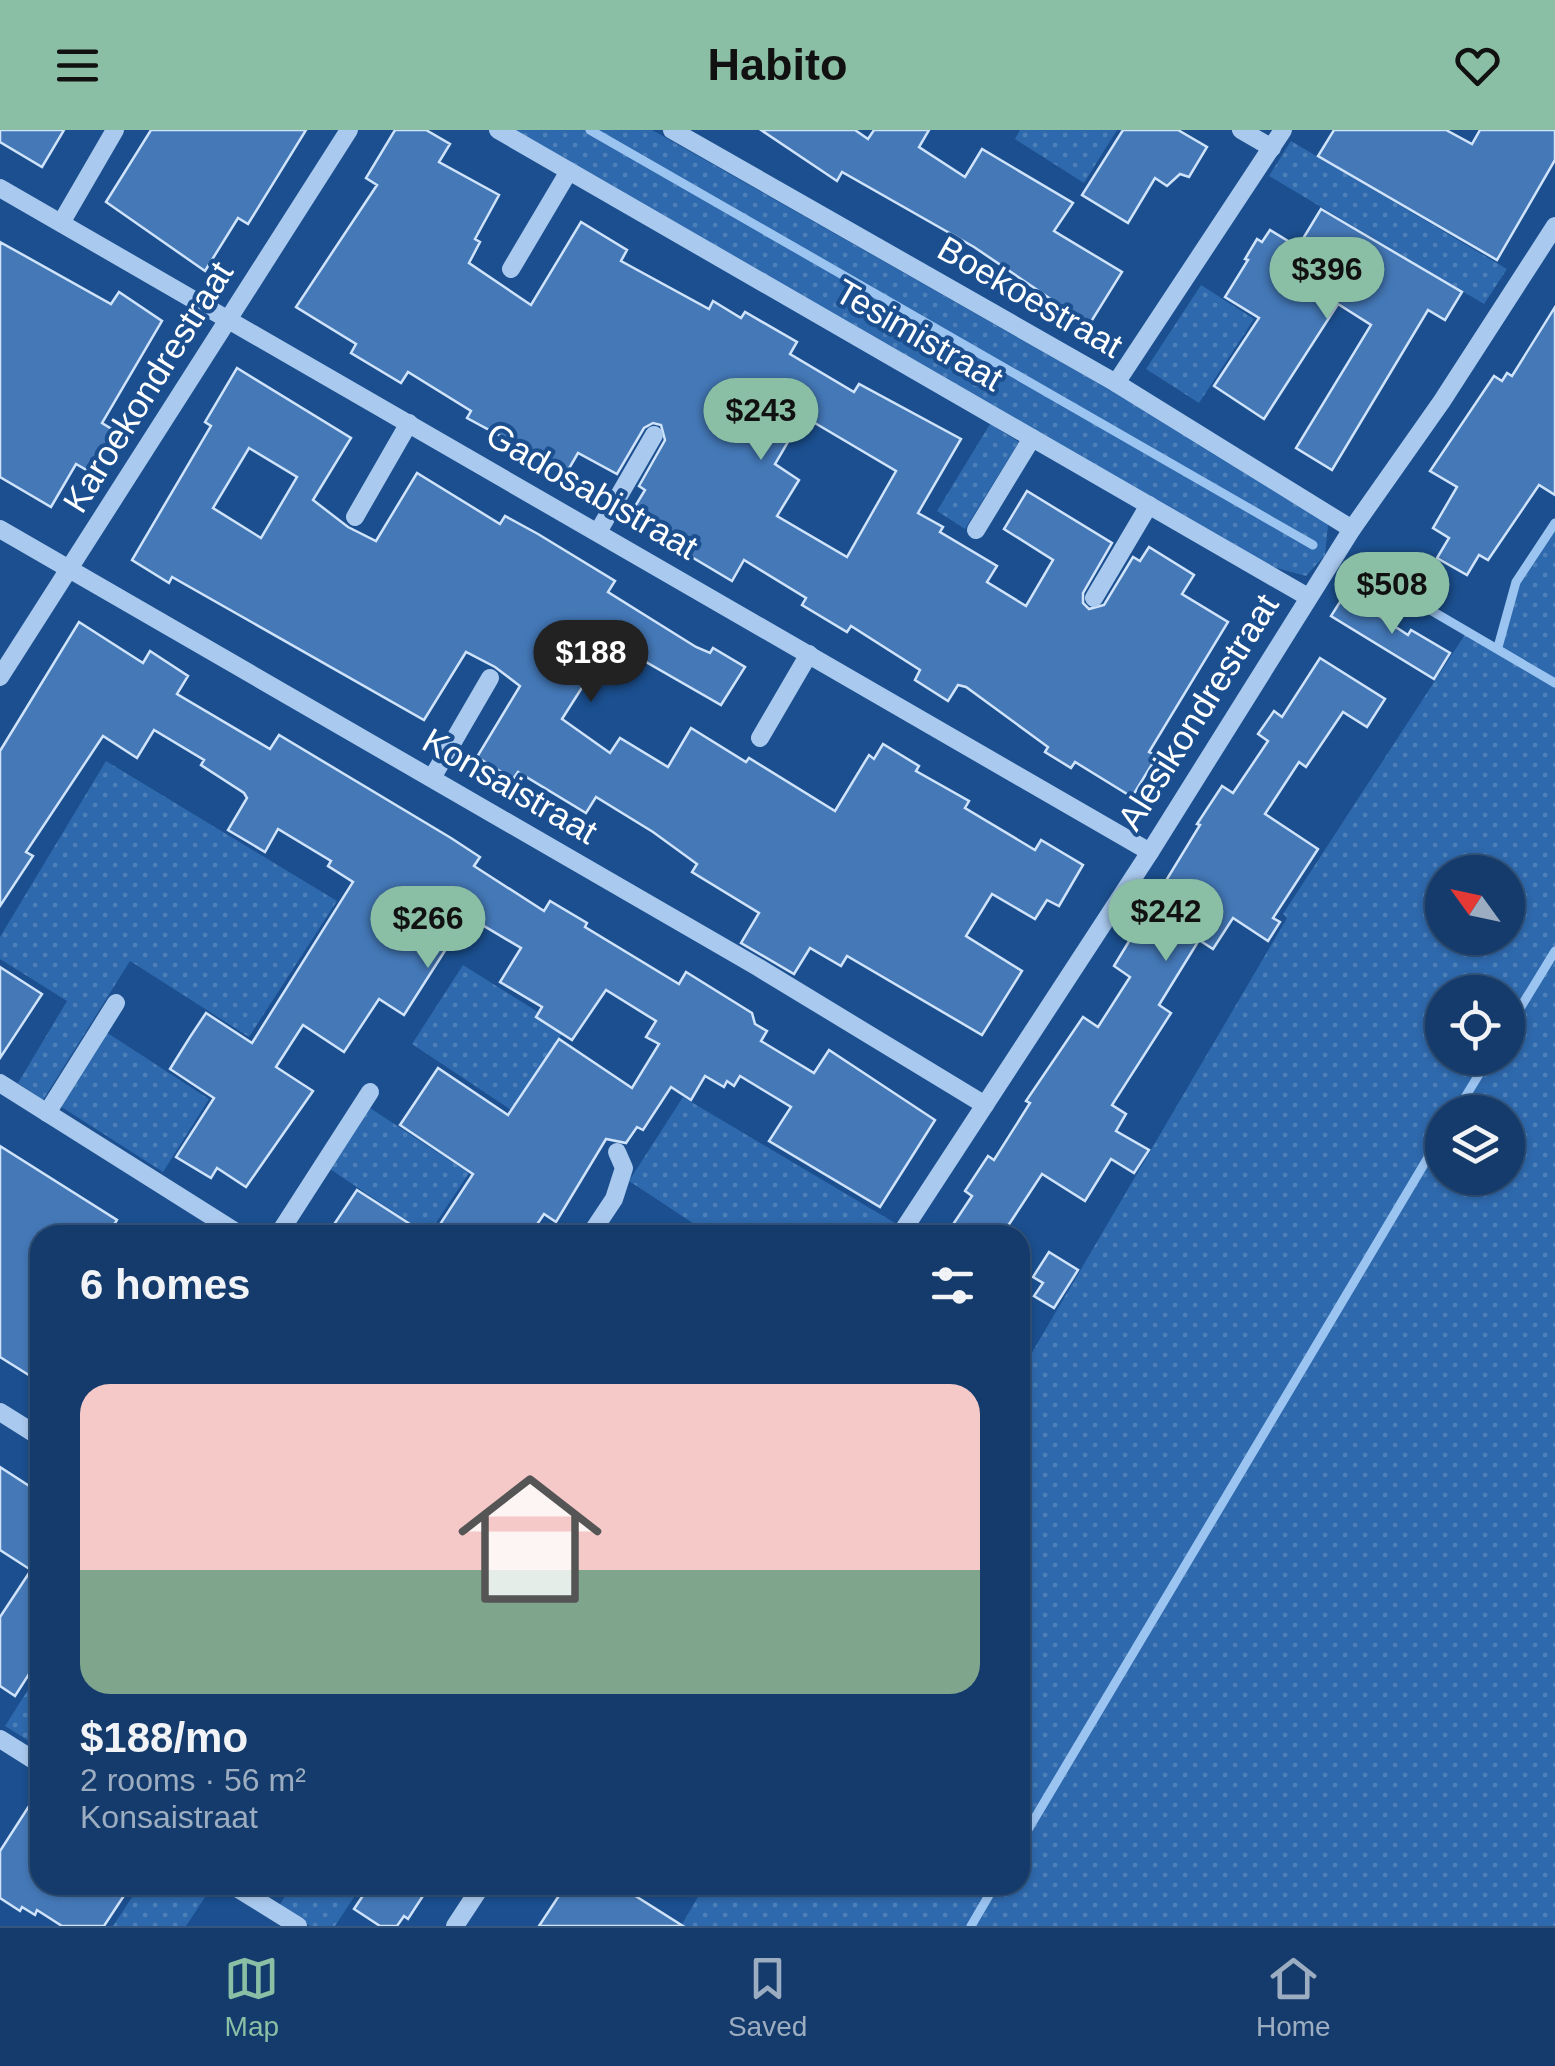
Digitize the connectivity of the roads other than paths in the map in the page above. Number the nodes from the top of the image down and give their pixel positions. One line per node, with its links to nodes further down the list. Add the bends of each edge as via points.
1 (115, 130): 10 (street)
2 (348, 130): 13 (street, Karoekondrestraat)
3 (498, 130): 8 (street, Tesimistraat)
4 (672, 130): 14 (street, Boekoestraat)
5 (1241, 130): 7 (street)
6 (1283, 130): 7 (street)
7 (1272, 148): 14 (street)
8 (569, 170): 12 (street); 17 (street, Tesimistraat)
9 (0, 188): 10 (street, Gadosabistraat)
10 (61, 223): 13 (street, Gadosabistraat)
11 (1555, 226): 21 (street, Alesikondrestraat)
12 (511, 269)
13 (230, 319): 15 (street, Gadosabistraat); 24 (street, Karoekondrestraat)
14 (1116, 383): 21 (street, Boekoestraat)
15 (410, 423): 19 (street); 23 (street, Gadosabistraat)
16 (654, 436): 23 (street)
17 (1032, 438): 18 (street, Tesimistraat); 22 (street)
18 (1149, 505): 25 (street, Tesimistraat); 26 (street)
19 (355, 517)
20 (0, 529): 24 (street, Konsaistraat)
21 (1352, 529): 25 (street, Alesikondrestraat)
22 (976, 530)
23 (598, 532): 27 (street, Gadosabistraat)
24 (70, 570): 28 (street, Karoekondrestraat); 31 (street, Konsaistraat)
25 (1308, 597): 32 (street, Alesikondrestraat)
26 (1094, 598)
27 (809, 654): 30 (street); 32 (street, Gadosabistraat)
28 (0, 677)
29 (490, 678): 31 (street)
30 (760, 738)
31 (432, 778): 36 (street, Konsaistraat)
32 (1150, 852): 36 (street, Alesikondrestraat)
33 (116, 1003): 37 (street)
34 (0, 1083): 37 (street)
35 (370, 1092): 40 (street)
36 (984, 1105): 42 (street, Alesikondrestraat)
37 (47, 1112): 39 (street)
38 (617, 1152): 41 (street, via 624,1168)
39 (225, 1225)
40 (284, 1225)
41 (597, 1225)
42 (906, 1225)
43 (0, 1412): 44 (street)
44 (30, 1431)
45 (0, 1739): 46 (street)
46 (30, 1758)
47 (248, 1895): 49 (street)
48 (476, 1895): 50 (street)
49 (298, 1926)
50 (456, 1926)

